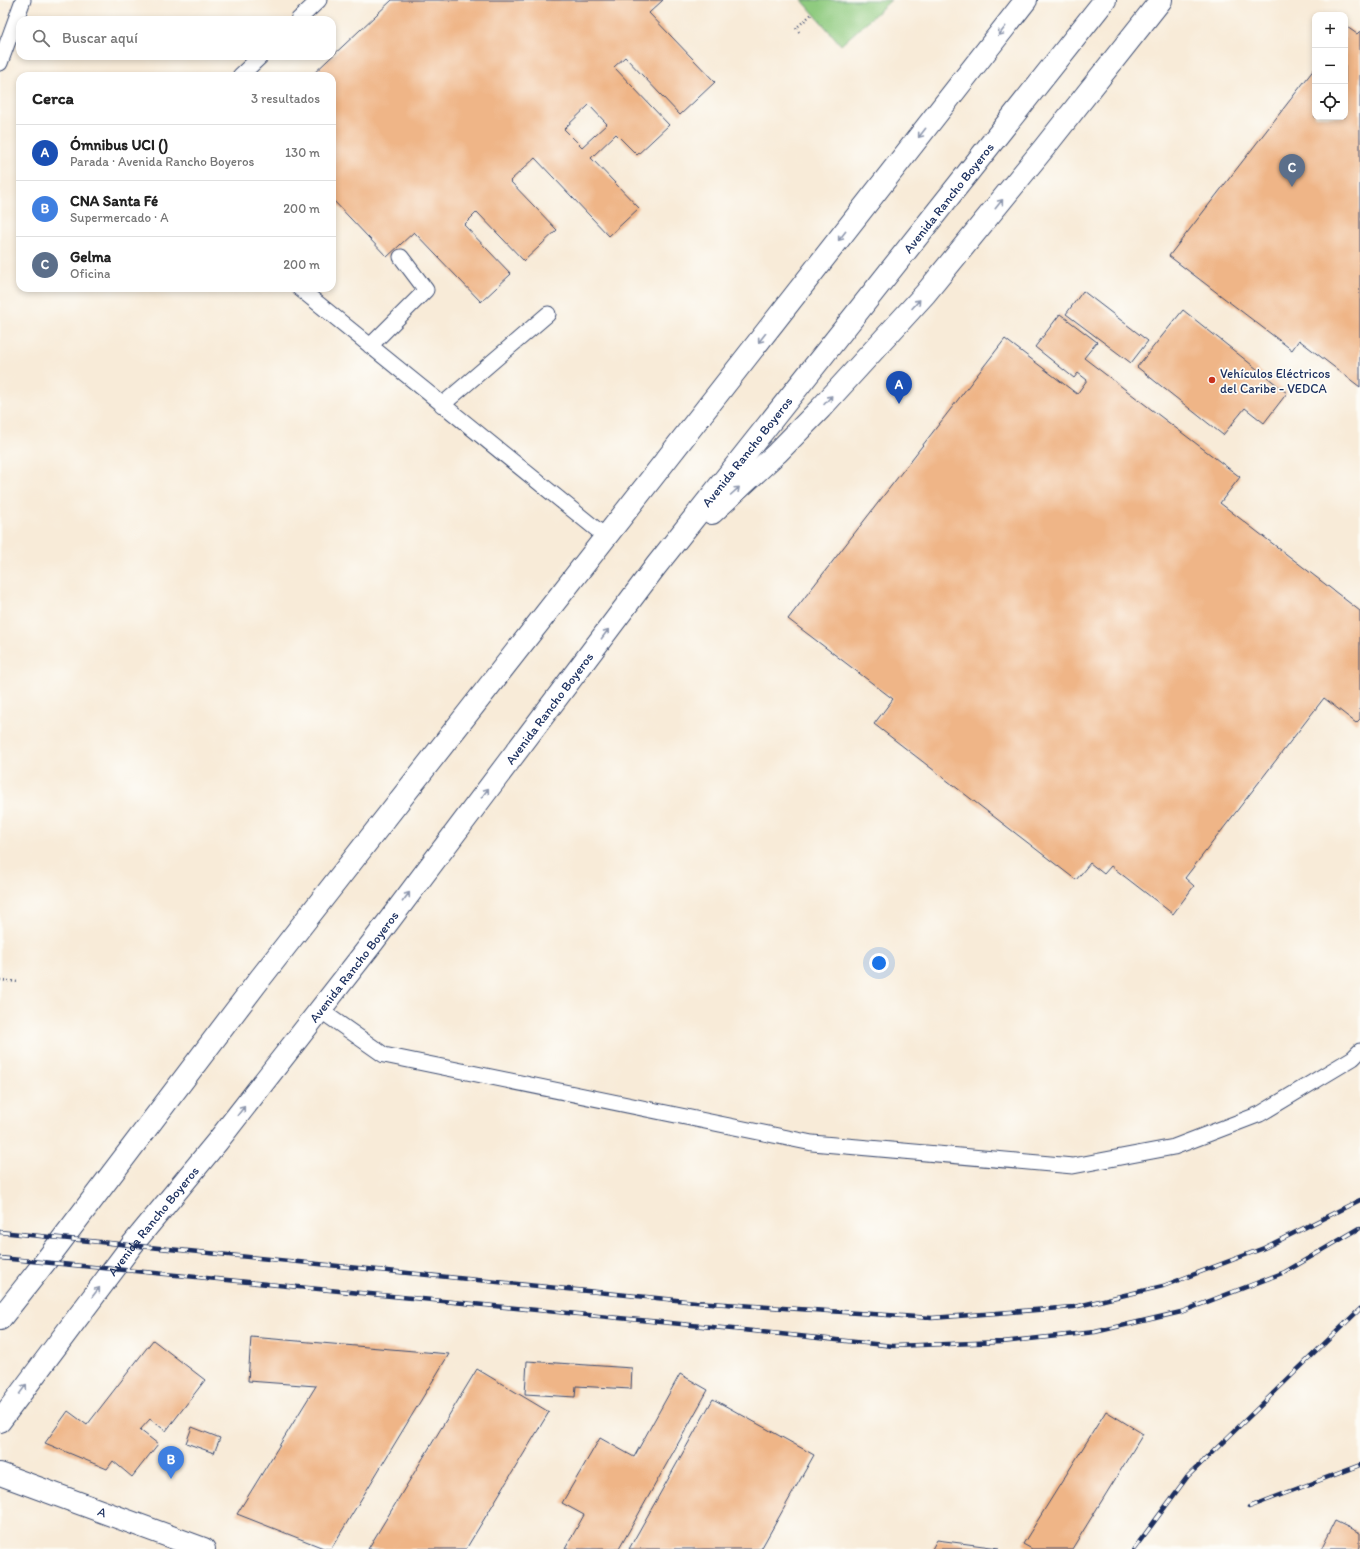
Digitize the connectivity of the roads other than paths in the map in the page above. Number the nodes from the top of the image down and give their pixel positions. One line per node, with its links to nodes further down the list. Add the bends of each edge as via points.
1 (23, 0): 6 (lane)
2 (319, 0): 7 (lane)
3 (1026, 0): 17 (main road, one-way to 17)
4 (1105, 0): 18 (main road, Avenida Rancho Boyeros)
5 (1161, 0): 18 (main road, one-way to 5, via 777,453 925,294)
6 (17, 16)
7 (302, 16)
8 (16, 19): 10 (lane)
9 (257, 60): 11 (lane)
10 (0, 63)
11 (244, 72)
12 (401, 257): 15 (lane, via 426,290)
13 (304, 292): 15 (lane)
14 (548, 314): 16 (lane)
15 (370, 346): 16 (lane)
16 (442, 404): 17 (lane)
17 (606, 537): 21 (main road, via 258,980)
18 (656, 566): 19 (main road, Avenida Rancho Boyeros, one-way to 18)
19 (320, 1010): 20 (lane, via 384,1055 812,1143 1073,1166 1174,1148 1260,1114 1353,1058); 22 (main road, Avenida Rancho Boyeros, one-way to 19, via 132,1245 217,1142)
20 (1360, 1051)
21 (0, 1319)
22 (0, 1421)
23 (0, 1474): 24 (main road, A)
24 (204, 1549)

